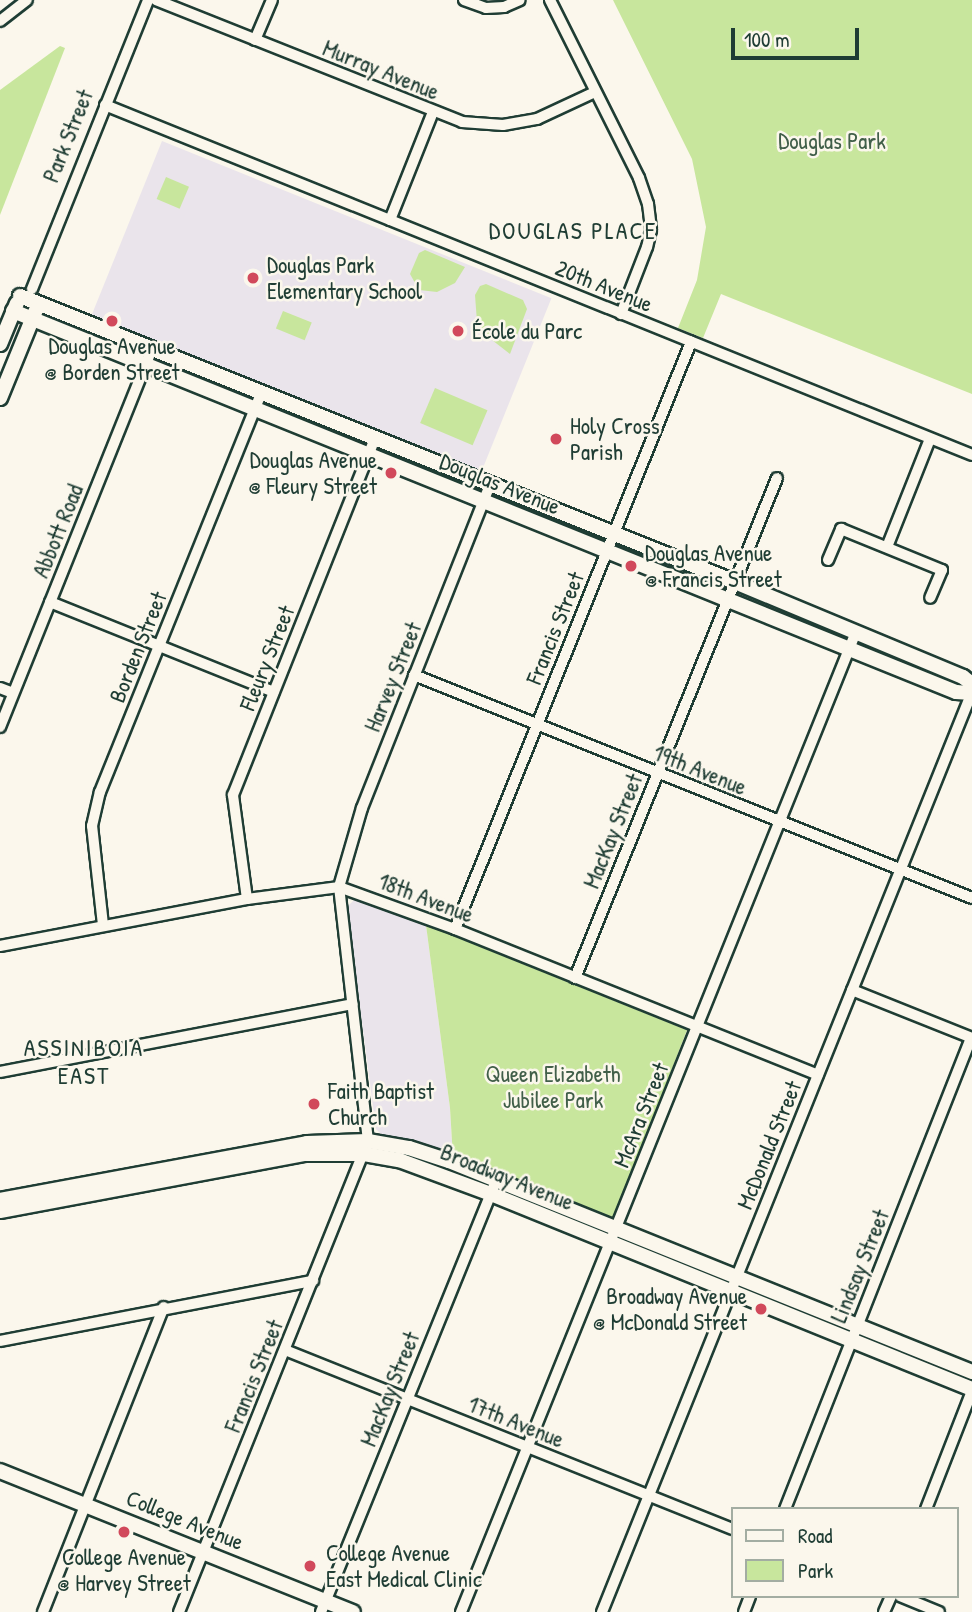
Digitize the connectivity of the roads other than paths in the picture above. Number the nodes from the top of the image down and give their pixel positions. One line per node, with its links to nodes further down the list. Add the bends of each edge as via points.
1 (27, 0): 8 (street)
2 (148, 0): 11 (street, Park Street)
3 (156, 0): 9 (street, Murray Avenue)
4 (272, 0): 9 (street)
5 (464, 0): 6 (street, via 486,8)
6 (520, 0)
7 (550, 0): 10 (street)
8 (0, 21)
9 (255, 40): 12 (street, Murray Avenue)
10 (595, 92): 12 (street, Murray Avenue, via 537,119 516,123 462,122); 17 (street, via 639,178 651,230)
11 (105, 105): 13 (street, 20th Avenue); 14 (street, Park Street)
12 (433, 112): 13 (street)
13 (390, 220): 17 (street, 20th Avenue)
14 (26, 292): 15 (street); 16 (street, Park Street)
15 (39, 303): 18 (street); 21 (street, Douglas Avenue)
16 (13, 312): 18 (street, Douglas Avenue); 20 (street, Park Street)
17 (621, 314): 19 (street, 20th Avenue)
18 (32, 320): 22 (street, Douglas Avenue); 24 (street)
19 (691, 342): 27 (street, 20th Avenue); 33 (street, Francis Street)
20 (0, 344)
21 (152, 349): 22 (street, Abbott Road); 23 (street, Douglas Avenue)
22 (145, 365): 25 (street, Douglas Avenue); 40 (street, Abbott Road)
23 (262, 392): 25 (street, Borden Street); 26 (street, Douglas Avenue)
24 (0, 398)
25 (255, 410): 28 (street, Douglas Avenue); 42 (street, Borden Street)
26 (375, 438): 28 (street, Fleury Street); 31 (street, Douglas Avenue)
27 (930, 439): 29 (street, 20th Avenue); 34 (street)
28 (368, 456): 32 (street, Douglas Avenue); 47 (street, Fleury Street)
29 (972, 456)
30 (777, 478): 37 (street, MacKay Street)
31 (490, 485): 32 (street, Harvey Street); 33 (street, Douglas Avenue)
32 (483, 502): 35 (street, Douglas Avenue); 44 (street, Harvey Street)
33 (614, 535): 35 (street, Francis Street); 37 (street, Douglas Avenue)
34 (887, 547): 36 (street, via 841,529); 38 (street, via 942,570)
35 (608, 551): 39 (street, Douglas Avenue); 50 (street, Francis Street)
36 (828, 560)
37 (735, 582): 39 (street, MacKay Street); 41 (street, Douglas Avenue)
38 (930, 598)
39 (727, 600): 43 (street, Douglas Avenue); 52 (street, MacKay Street)
40 (50, 603): 42 (street); 48 (street, Abbott Road)
41 (856, 632): 43 (street, McAra Street); 45 (street, Douglas Avenue)
42 (159, 647): 47 (street); 58 (street, Borden Street, via 100,792 92,826)
43 (849, 649): 49 (street, Douglas Avenue, via 956,692); 53 (street, McAra Street)
44 (414, 675): 50 (street, 19th Avenue); 55 (street, Harvey Street, via 362,808)
45 (972, 684)
46 (0, 688): 48 (street)
47 (274, 692): 57 (street, Fleury Street, via 233,795)
48 (13, 693): 51 (street, Abbott Road)
49 (972, 693): 54 (street, McDonald Street)
50 (537, 724): 52 (street, 19th Avenue); 59 (street, Francis Street)
51 (0, 727)
52 (657, 773): 53 (street, 19th Avenue); 61 (street, MacKay Street)
53 (779, 822): 54 (street, 19th Avenue); 64 (street, McAra Street)
54 (901, 869): 56 (street, 19th Avenue); 62 (street, McDonald Street)
55 (339, 887): 57 (street, 18th Avenue); 59 (street, 18th Avenue); 63 (street)
56 (972, 898)
57 (247, 899): 58 (street, 18th Avenue)
58 (103, 925): 60 (street, 18th Avenue)
59 (455, 929): 61 (street, 18th Avenue)
60 (0, 946)
61 (575, 978): 64 (street, 18th Avenue)
62 (852, 989): 65 (street); 67 (street, McDonald Street)
63 (353, 1004): 66 (street); 68 (street)
64 (697, 1027): 67 (street, 18th Avenue); 72 (street, McAra Street)
65 (972, 1038): 78 (street, Lindsay Street)
66 (0, 1072)
67 (818, 1075): 74 (street, McDonald Street)
68 (366, 1148): 69 (street, Broadway Avenue, via 409,1148); 70 (street, Broadway Avenue, via 307,1143); 71 (street, Broadway Avenue, via 304,1154); 75 (street, Francis Street)
69 (493, 1187): 72 (street, Broadway Avenue); 73 (street, Broadway Avenue); 84 (street, MacKay Street)
70 (0, 1200)
71 (0, 1211)
72 (617, 1229): 73 (street, McAra Street); 74 (street, Broadway Avenue)
73 (611, 1243): 76 (street, Broadway Avenue); 85 (street, McAra Street)
74 (737, 1277): 76 (street, McDonald Street); 78 (street, Broadway Avenue)
75 (313, 1281): 77 (street); 81 (street, Francis Street)
76 (731, 1292): 80 (street, Broadway Avenue); 87 (street, McDonald Street)
77 (164, 1307): 79 (street); 88 (street)
78 (857, 1325): 80 (street, Lindsay Street); 82 (street, Broadway Avenue)
79 (0, 1340)
80 (851, 1340): 83 (street, Broadway Avenue); 89 (street, Lindsay Street)
81 (285, 1350): 84 (street, 17th Avenue); 92 (street, Francis Street)
82 (972, 1372)
83 (972, 1390): 90 (street)
84 (406, 1398): 85 (street, 17th Avenue); 94 (street, MacKay Street)
85 (527, 1447): 87 (street, 17th Avenue); 98 (street, McAra Street)
86 (0, 1471): 88 (street, College Avenue)
87 (649, 1496): 91 (street, 17th Avenue); 99 (street, McDonald Street)
88 (86, 1504): 92 (street, College Avenue); 95 (street)
89 (786, 1507)
90 (927, 1507)
91 (730, 1528)
92 (204, 1552): 94 (street, College Avenue); 96 (street, Francis Street)
93 (905, 1598): 100 (street)
94 (323, 1606): 97 (street, College Avenue)
95 (43, 1612)
96 (179, 1612)
97 (353, 1612)
98 (460, 1612)
99 (602, 1612)
100 (939, 1612)

